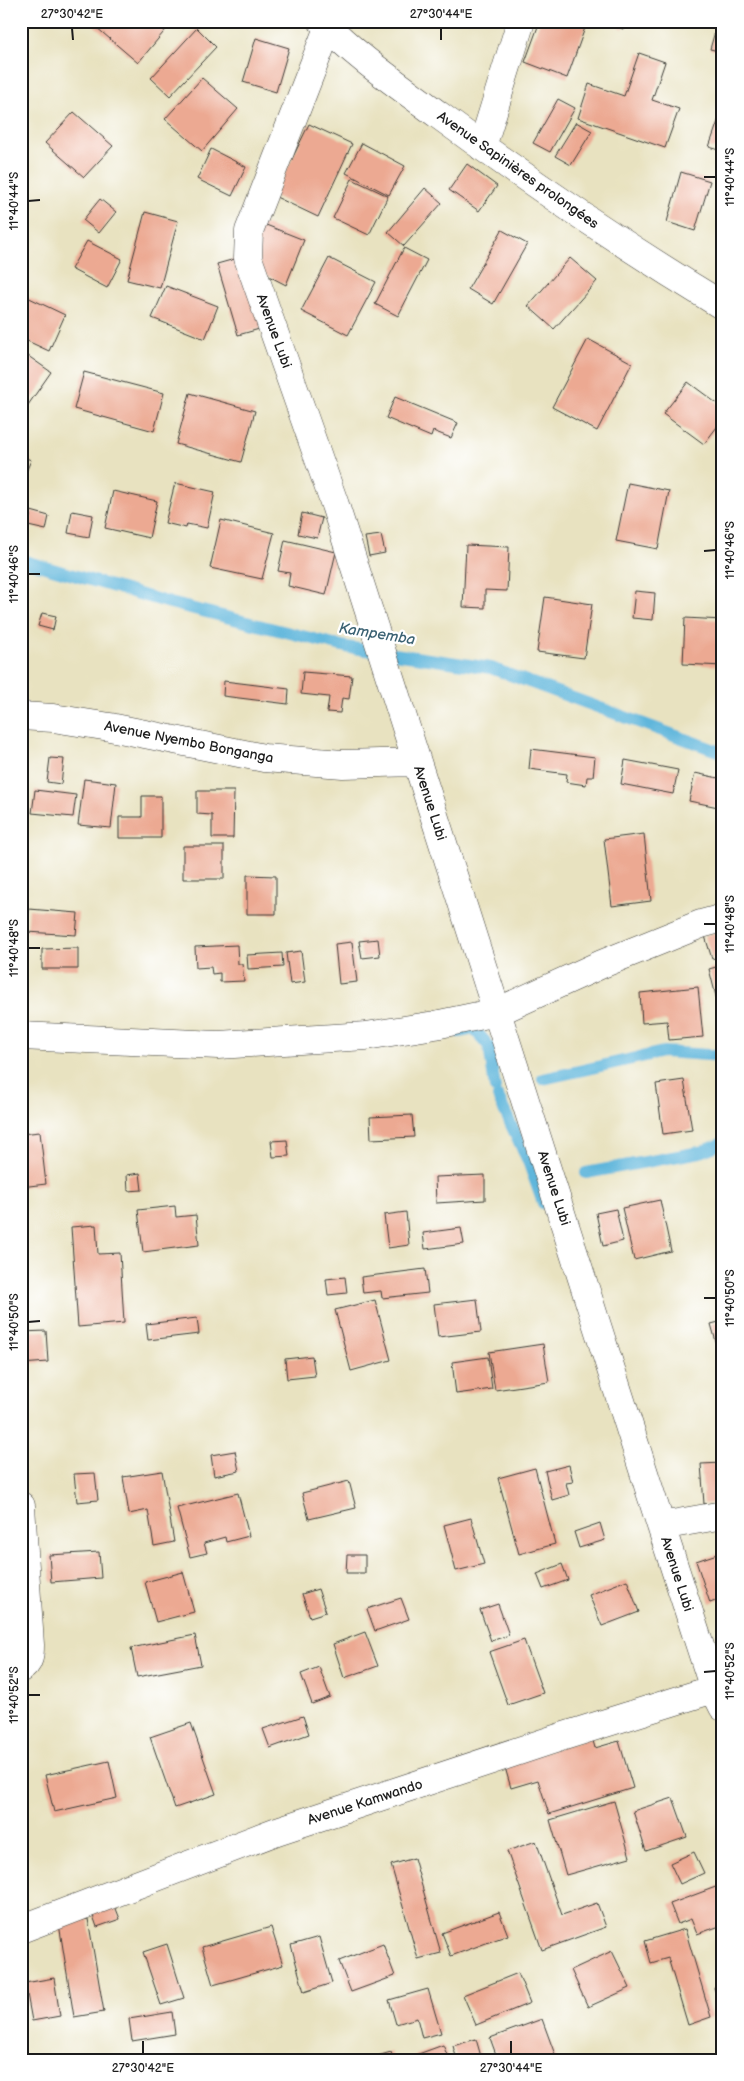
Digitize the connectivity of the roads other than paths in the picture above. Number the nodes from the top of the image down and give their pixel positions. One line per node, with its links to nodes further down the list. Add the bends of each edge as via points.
1 (522, 21): 3 (street)
2 (325, 24): 3 (street, Avenue Sapinières prolongées, via 388,77); 6 (street, Avenue Lubi, via 249,232 248,258 332,496)
3 (482, 147): 4 (street, Avenue Sapinières prolongées, via 660,268)
4 (723, 306)
5 (21, 716): 6 (street, Avenue Nyembo Bonganga, via 110,727 264,758 343,764)
6 (417, 762): 8 (street, Avenue Lubi)
7 (723, 918): 8 (street, via 602,964)
8 (497, 1012): 9 (street, via 366,1036 288,1042 218,1045); 12 (street, Avenue Lubi)
9 (21, 1036)
10 (21, 1506): 13 (street, via 30,1645 29,1658)
11 (723, 1515): 12 (street)
12 (661, 1526): 14 (street, Avenue Lubi)
13 (21, 1668)
14 (718, 1698): 15 (street, Avenue Kamwando, via 561,1736 277,1831)
15 (21, 1929)

